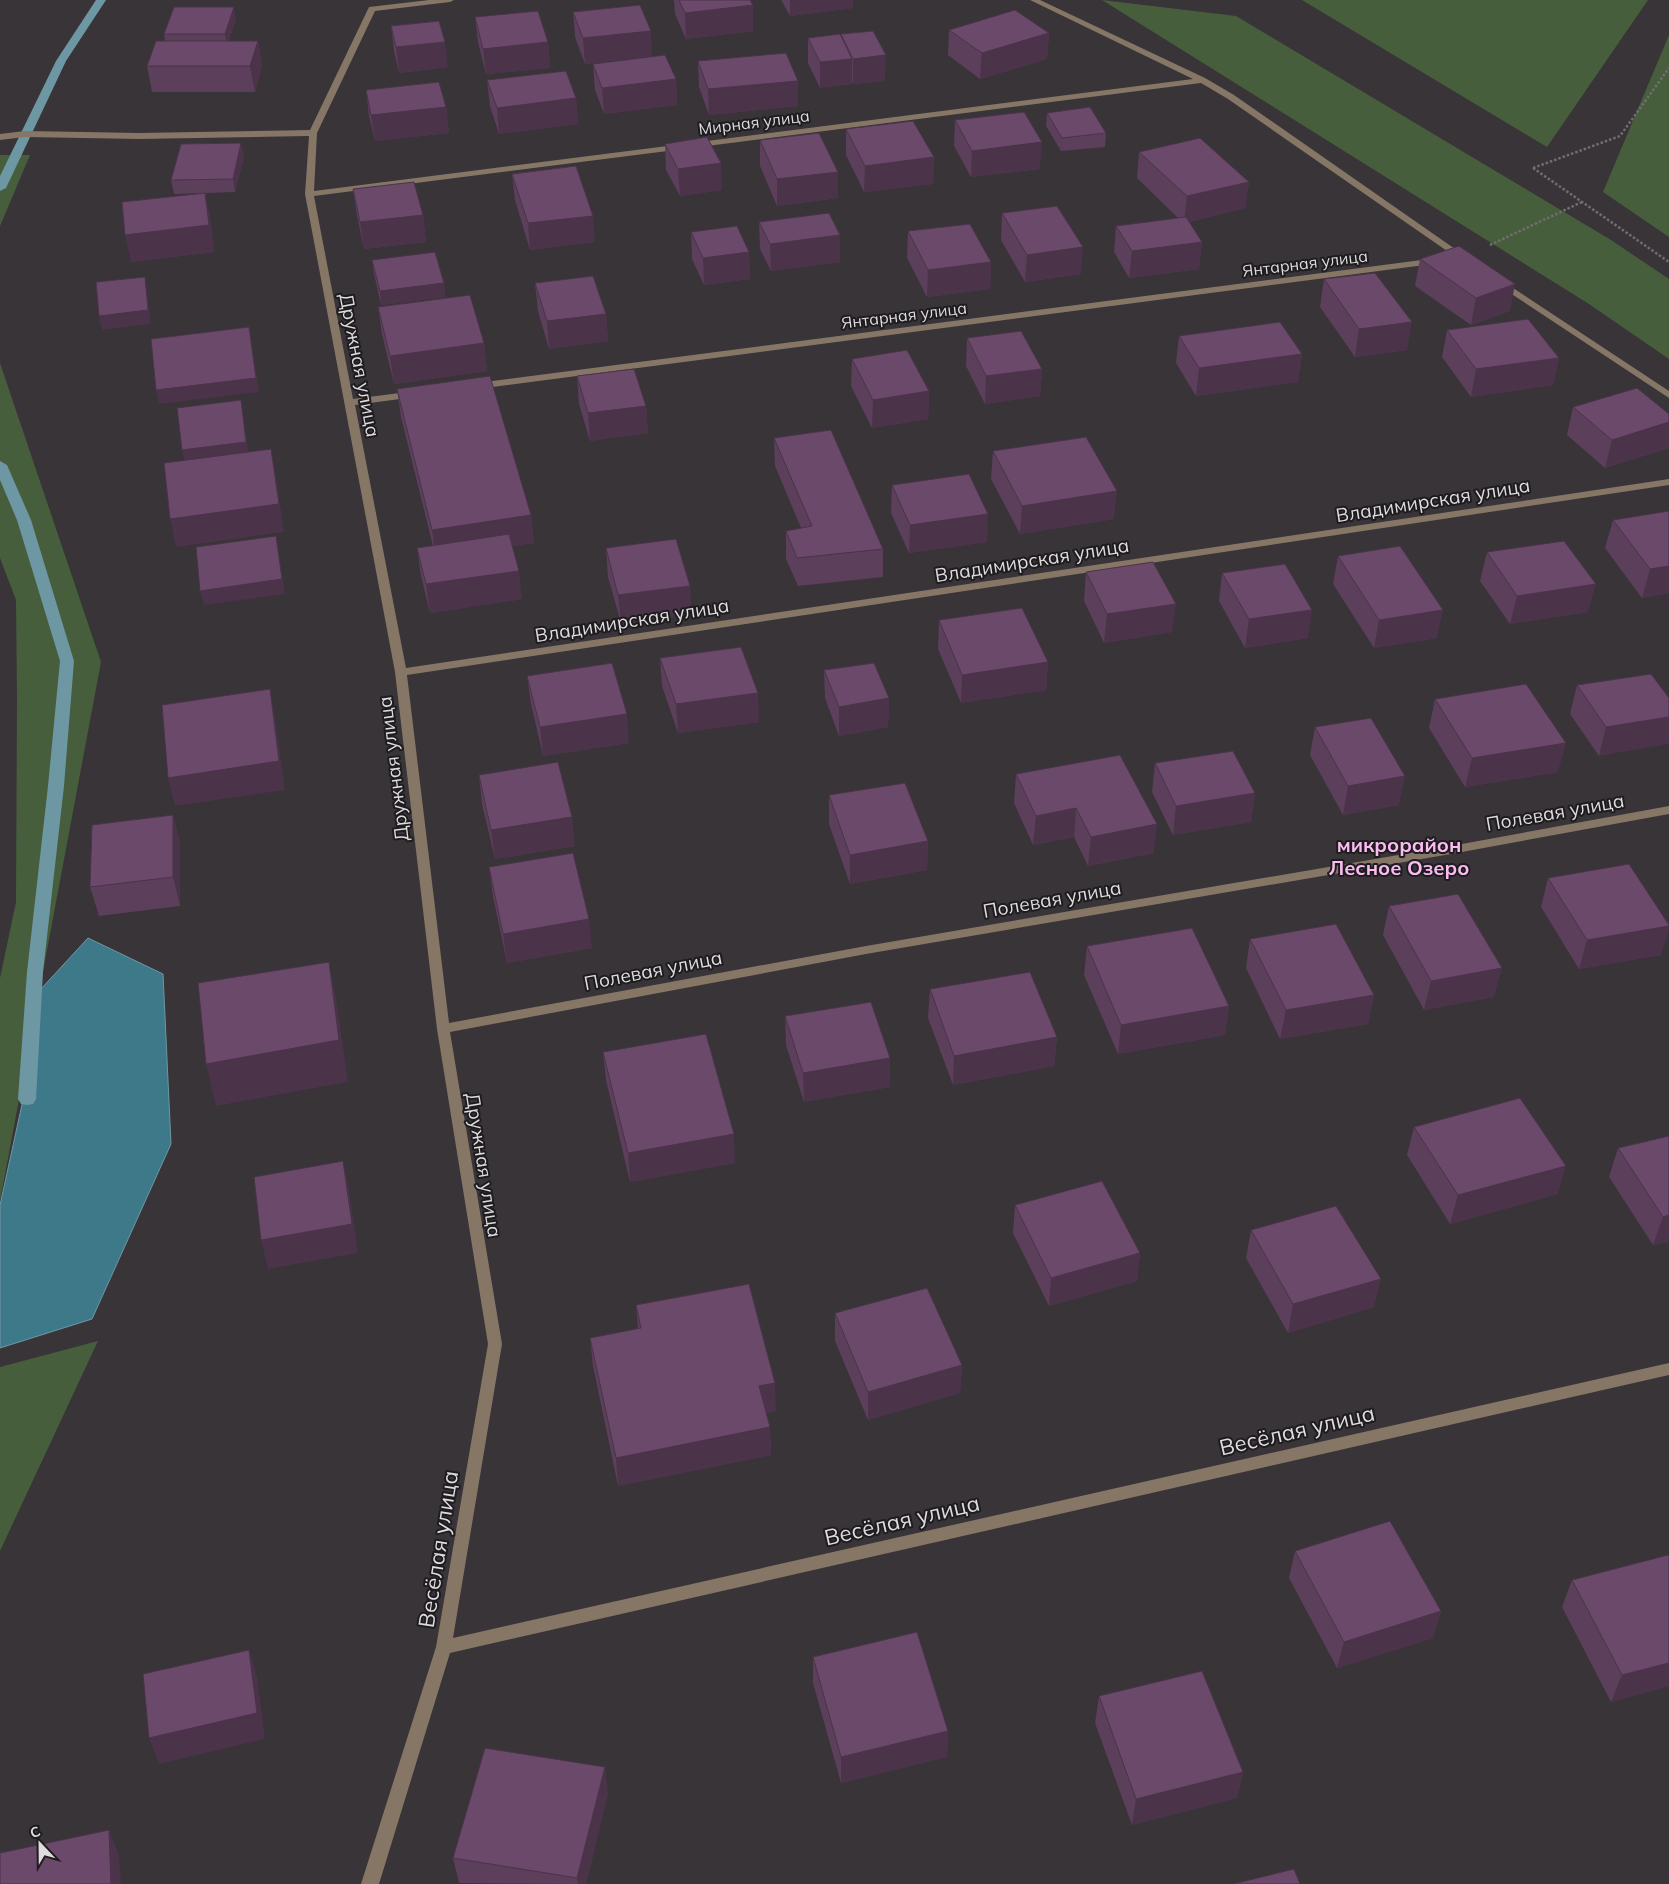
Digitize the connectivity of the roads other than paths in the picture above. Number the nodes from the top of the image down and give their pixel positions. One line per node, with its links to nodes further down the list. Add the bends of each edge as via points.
1 (450, 0): 4 (street, via 372,9)
2 (1034, 0): 3 (street)
3 (1202, 80): 6 (street, Мирная улица); 8 (street, Янтарная улица, via 1232,97 1467,260)
4 (313, 133): 5 (street, via 25,134); 6 (street, Дружная улица)
5 (0, 137)
6 (309, 194): 11 (street, Дружная улица)
7 (1496, 280): 10 (street)
8 (467, 387)
9 (427, 392): 11 (street)
10 (1669, 395)
11 (348, 402): 13 (street, Дружная улица)
12 (1669, 482): 13 (street, Владимирская улица)
13 (401, 672): 15 (street, Дружная улица)
14 (1669, 810): 15 (street, Полевая улица, via 866,950)
15 (443, 1029): 16 (street, Дружная улица)
16 (495, 1344): 18 (street, Весёлая улица)
17 (1669, 1369): 18 (street, Весёлая улица)
18 (444, 1647): 19 (street)
19 (370, 1884)

